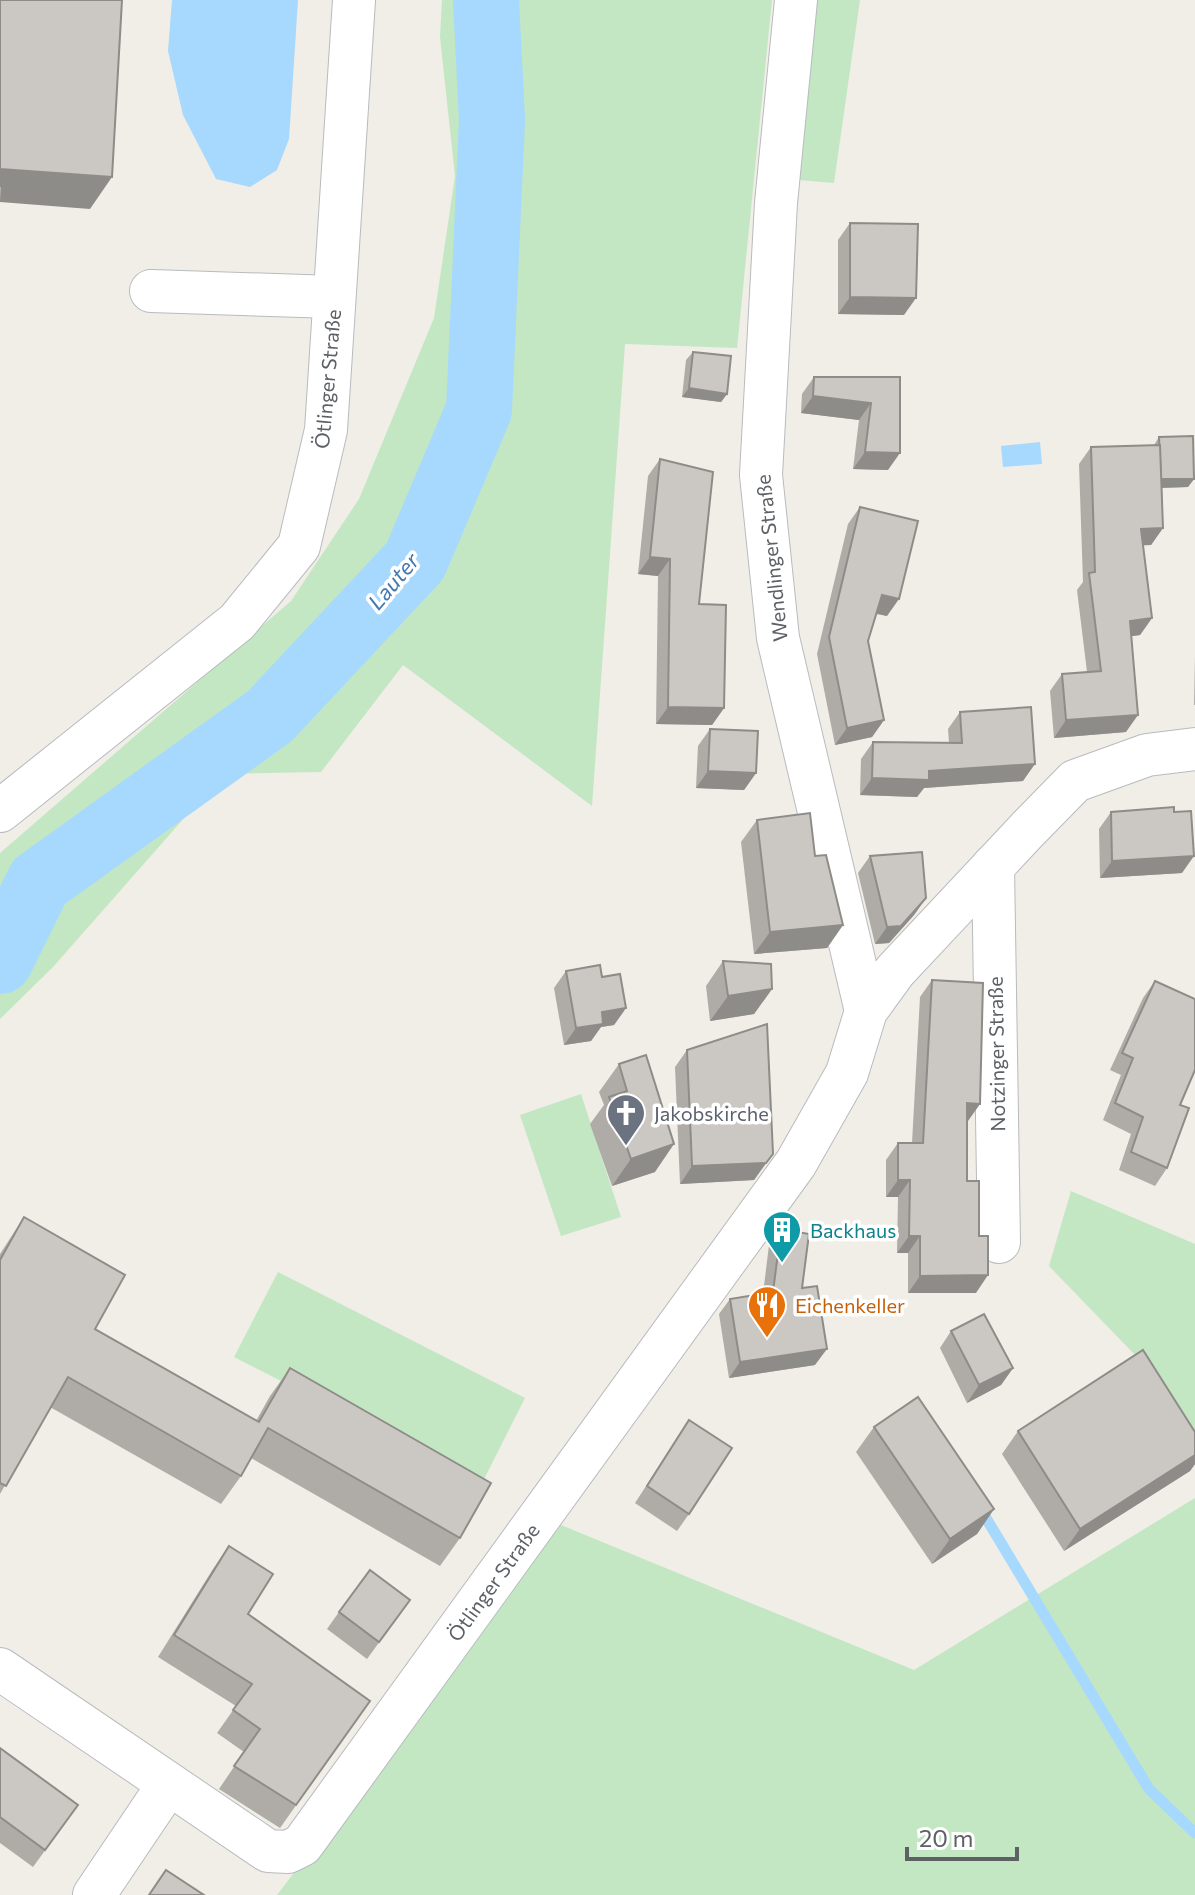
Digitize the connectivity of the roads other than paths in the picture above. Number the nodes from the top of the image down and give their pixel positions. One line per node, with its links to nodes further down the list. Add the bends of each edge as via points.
1 (354, 0): 4 (street, Ötlinger Straße)
2 (796, 0): 8 (street, Wendlinger Straße, via 776,203 761,475 778,638)
3 (151, 291): 4 (street)
4 (334, 297): 6 (street, Ötlinger Straße, via 326,430 299,546 237,622)
5 (1195, 749): 7 (street, via 1147,755 1075,781)
6 (0, 811)
7 (993, 866): 8 (street, via 895,971); 9 (street, Notzinger Straße)
8 (866, 1011): 11 (street, Ötlinger Straße, via 847,1073 796,1163 302,1845 288,1852 268,1851)
9 (999, 1242)
10 (0, 1669): 11 (street, Ötlinger Straße)
11 (168, 1785): 12 (street)
12 (94, 1895)

